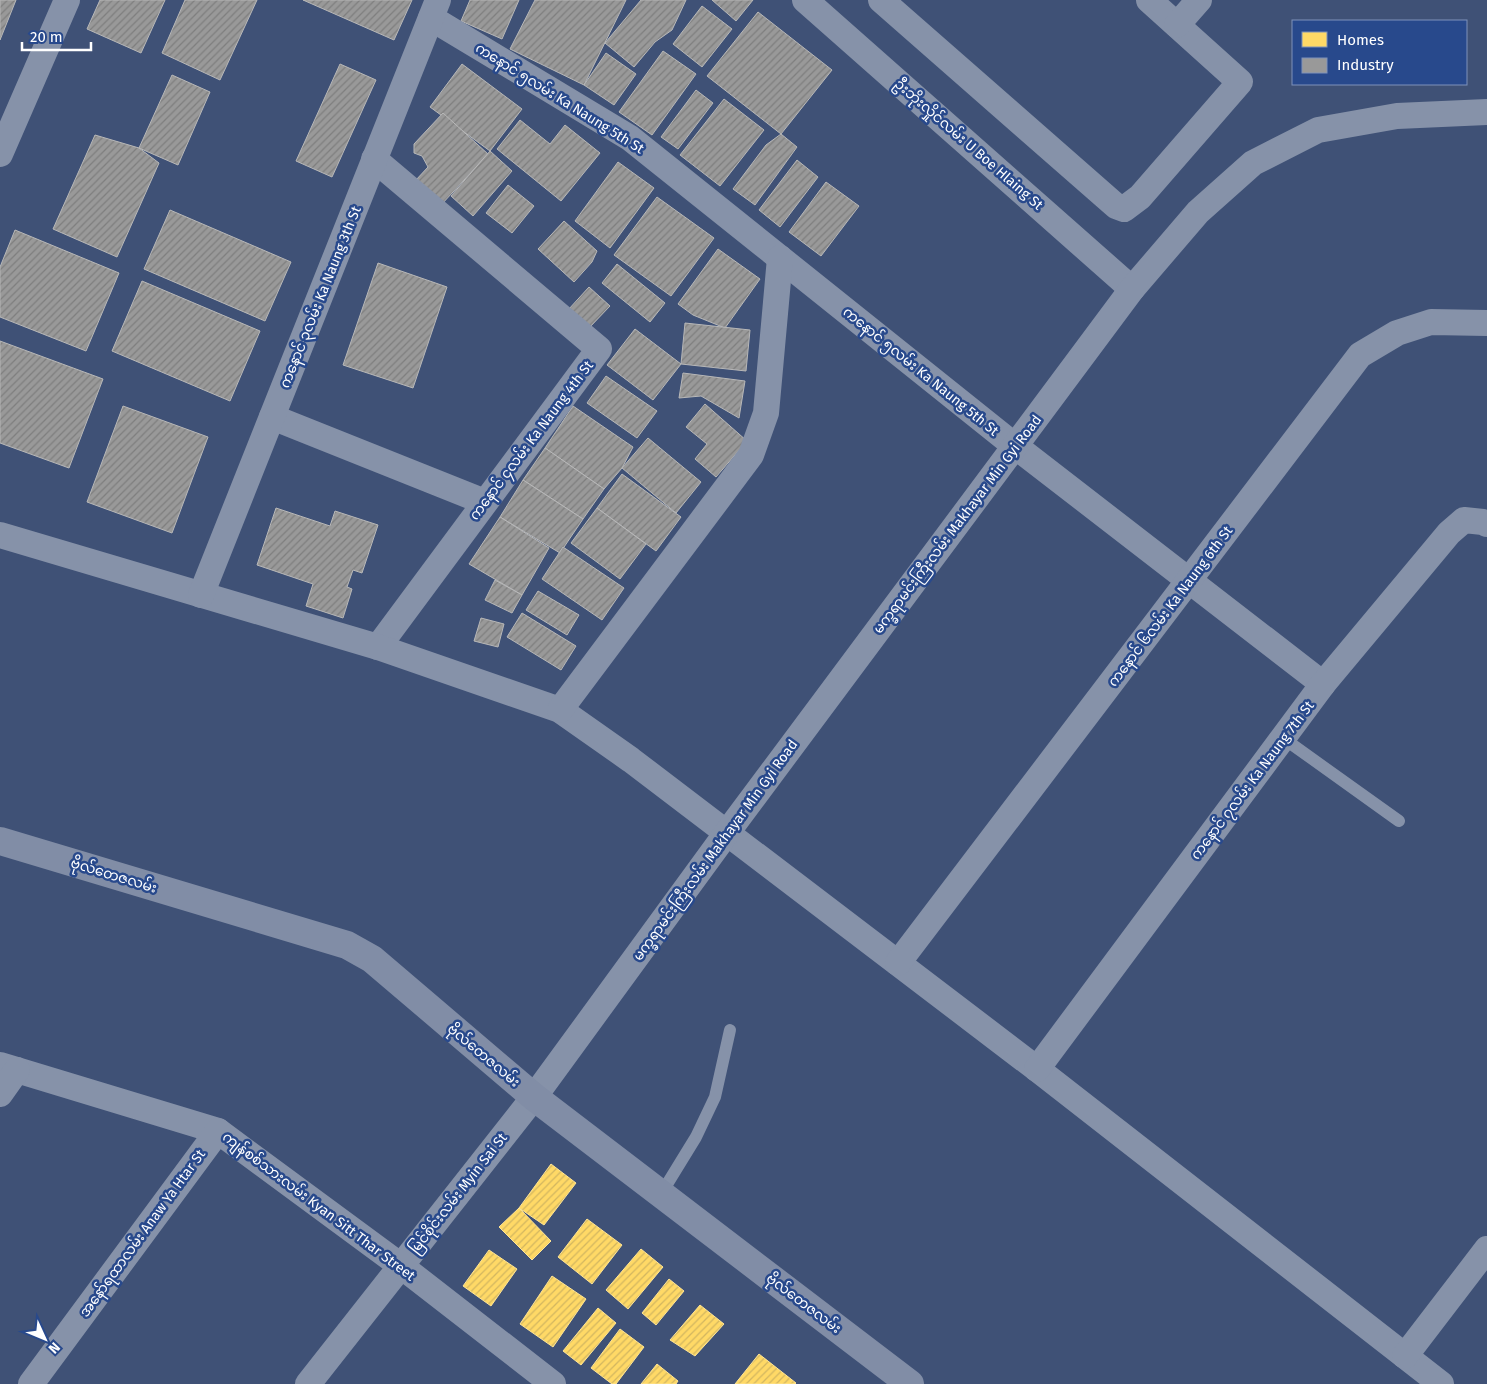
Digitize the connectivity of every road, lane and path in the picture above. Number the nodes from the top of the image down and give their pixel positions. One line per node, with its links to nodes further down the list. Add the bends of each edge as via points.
1 (67, 0): 9 (street)
2 (805, 0): 12 (street, ဦးဘိုးလှိုင်လမ်း U Boe Hlaing St)
3 (881, 0): 7 (street, via 1116,206 1124,209 1140,197 1240,82)
4 (1149, 0): 7 (street)
5 (1199, 0): 7 (street)
6 (434, 9): 10 (street, ကနောင် ၃လမ်း Ka Naung 3th St); 11 (street, ကနောင် ၅လမ်း Ka Naung 5th St, via 630,138)
7 (1177, 25)
8 (1487, 112): 12 (street, မက္ခရာမင်းကြီးလမ်း Makhayar Min Gyi Road, via 1397,116 1318,130 1253,163 1198,212)
9 (0, 154)
10 (374, 160): 14 (street, ကနောင် ၃လမ်း Ka Naung 3th St); 16 (street, ကနောင် ၄လမ်း Ka Naung 4th St, via 599,349)
11 (780, 258): 15 (street, ကနောင် ၅လမ်း Ka Naung 5th St); 23 (street, via 766,412 751,455)
12 (1132, 289): 15 (street, မက္ခရာမင်းကြီးလမ်း Makhayar Min Gyi Road)
13 (1487, 323): 19 (street, ကနောင် ၆လမ်း Ka Naung 6th St, via 1431,322 1397,333 1360,355)
14 (272, 417): 16 (street); 20 (street, ကနောင် ၃လမ်း Ka Naung 3th St)
15 (1015, 446): 19 (street, ကနောင် ၅လမ်း Ka Naung 5th St); 26 (street, မက္ခရာမင်းကြီးလမ်း Makhayar Min Gyi Road)
16 (485, 502): 21 (street, ကနောင် ၄လမ်း Ka Naung 4th St)
17 (1487, 524): 22 (street, ကနောင် ၇လမ်း Ka Naung 7th St, via 1464,520 1449,533)
18 (0, 535): 20 (street)
19 (1189, 581): 22 (street, ကနောင် ၅လမ်း Ka Naung 5th St); 28 (street, ကနောင် ၆လမ်း Ka Naung 6th St)
20 (202, 594): 21 (street)
21 (378, 646): 23 (street)
22 (1323, 684): 24 (street, ကနောင် ၇လမ်း Ka Naung 7th St)
23 (560, 710): 26 (street)
24 (1283, 738): 25 (lane); 31 (street, ကနောင် ၇လမ်း Ka Naung 7th St)
25 (1399, 821)
26 (726, 834): 28 (street); 33 (street, မက္ခရာမင်းကြီးလမ်း Makhayar Min Gyi Road)
27 (0, 841): 33 (main road, ဗိုလ်တေဇလမ်း, via 348,945 372,959)
28 (898, 963): 31 (street)
29 (730, 1030): 35 (lane, via 715,1096 696,1137)
30 (8, 1068): 32 (street); 34 (street, ကျန်စစ်သားလမ်း Kyan Sitt Thar Street)
31 (1037, 1069): 38 (street)
32 (0, 1094)
33 (534, 1097): 35 (main road, ဗိုလ်တေဇလမ်း); 37 (street, မြင်စိုင်းလမ်း Myin Sai St)
34 (218, 1131): 37 (street, ကျန်စစ်သားလမ်း Kyan Sitt Thar Street); 39 (street, အနော်ရထာလမ်း Anaw Ya Htar St)
35 (661, 1194): 42 (main road, ဗိုလ်တေဇလမ်း)
36 (1487, 1248): 38 (street)
37 (401, 1266): 40 (street, မြင်စိုင်းလမ်း Myin Sai St); 41 (street, ကျန်စစ်သားလမ်း Kyan Sitt Thar Street)
38 (1406, 1356): 43 (street)
39 (31, 1384)
40 (308, 1384)
41 (554, 1384)
42 (910, 1384)
43 (1441, 1384)

